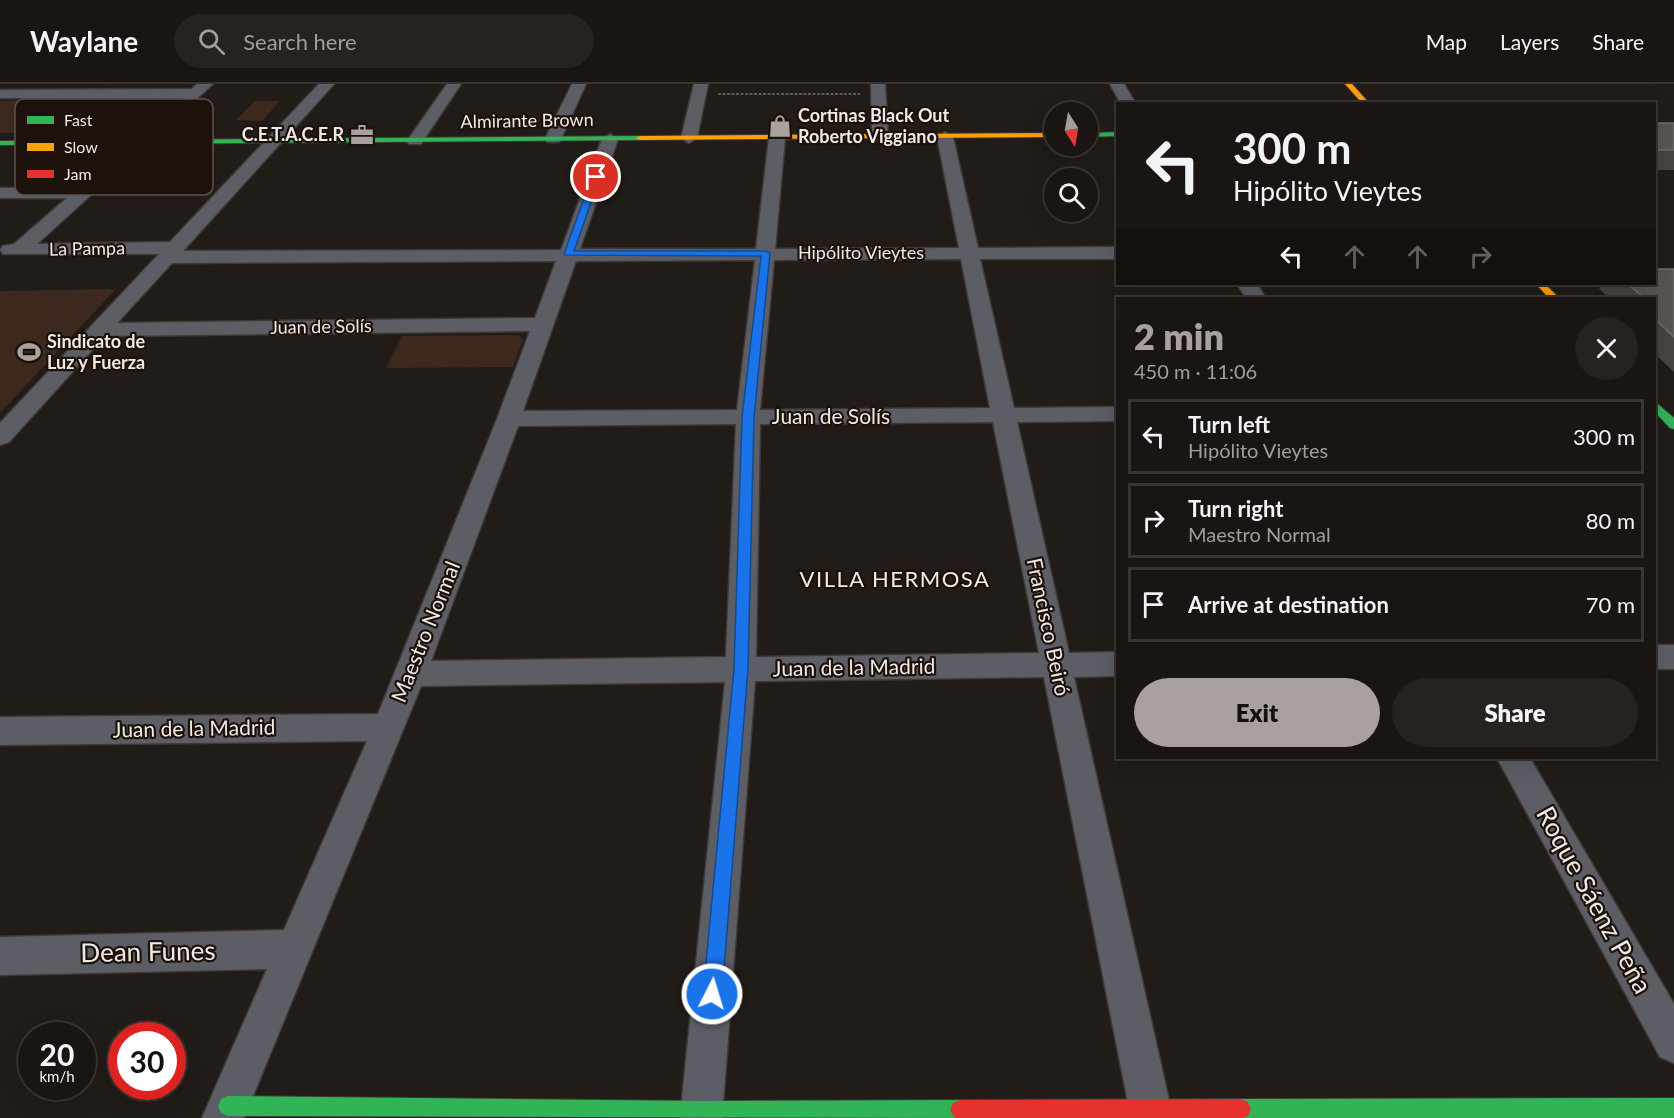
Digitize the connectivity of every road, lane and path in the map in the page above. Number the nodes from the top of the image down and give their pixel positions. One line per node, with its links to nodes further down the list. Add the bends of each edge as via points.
1 (327, 84): 24 (street)
2 (454, 84): 22 (street)
3 (579, 84): 20 (street)
4 (1117, 84): 11 (street)
5 (1348, 84): 12 (main road)
6 (201, 89): 9 (street); 10 (street)
7 (700, 89): 8 (path); 17 (street)
8 (879, 89): 19 (street)
9 (0, 94)
10 (189, 99)
11 (1128, 102)
12 (1365, 102)
13 (1116, 134): 15 (main road)
14 (1044, 135): 16 (main road, Almirante Brown)
15 (1098, 135)
16 (945, 137): 19 (main road, Almirante Brown); 33 (street, Francisco Beiró)
17 (689, 138): 18 (main road, Almirante Brown); 21 (main road, Almirante Brown)
18 (777, 138): 19 (main road, Almirante Brown); 32 (street)
19 (880, 138)
20 (553, 139): 21 (main road, Almirante Brown); 22 (main road, Almirante Brown)
21 (610, 139): 35 (street, Maestro Normal)
22 (414, 141): 24 (main road, Almirante Brown)
23 (213, 142): 24 (main road, Almirante Brown)
24 (273, 142): 31 (street)
25 (0, 143): 26 (main road, Almirante Brown)
26 (15, 143)
27 (0, 194): 28 (street)
28 (15, 194)
29 (80, 195): 30 (street)
30 (9, 250): 31 (street, La Pampa)
31 (170, 252): 35 (street, La Pampa); 39 (street)
32 (766, 253): 33 (street, Hipólito Vieytes); 35 (street, Hipólito Vieytes); 42 (street)
33 (969, 253): 34 (street, Hipólito Vieytes); 41 (street, Francisco Beiró)
34 (1116, 253)
35 (569, 254): 38 (street, Maestro Normal)
36 (1541, 285): 37 (main road)
37 (1553, 297)
38 (544, 324): 39 (street, Juan de Solís); 43 (street, Maestro Normal)
39 (99, 330): 44 (street)
40 (1116, 414): 41 (street, Juan de Solís)
41 (1003, 415): 42 (street, Juan de Solís); 48 (street, Francisco Beiró)
42 (748, 417): 43 (street, Juan de Solís); 49 (street)
43 (509, 419): 50 (street, Maestro Normal)
44 (0, 437)
45 (1656, 657): 46 (street)
46 (1674, 657)
47 (1116, 664): 48 (street, Juan de la Madrid)
48 (1056, 665): 49 (street, Juan de la Madrid); 60 (street, Francisco Beiró)
49 (741, 669): 50 (street, Juan de la Madrid); 59 (street)
50 (411, 674): 51 (street, Maestro Normal)
51 (388, 727): 52 (street, Juan de la Madrid); 54 (street, Maestro Normal)
52 (0, 731)
53 (1514, 759): 56 (street, Roque Sáenz Peña)
54 (296, 949): 55 (street, Dean Funes); 58 (street, Maestro Normal)
55 (0, 956)
56 (1674, 1043)
57 (1674, 1108): 60 (main road)
58 (225, 1112): 59 (main road)
59 (702, 1114): 60 (main road)
60 (1151, 1114)

